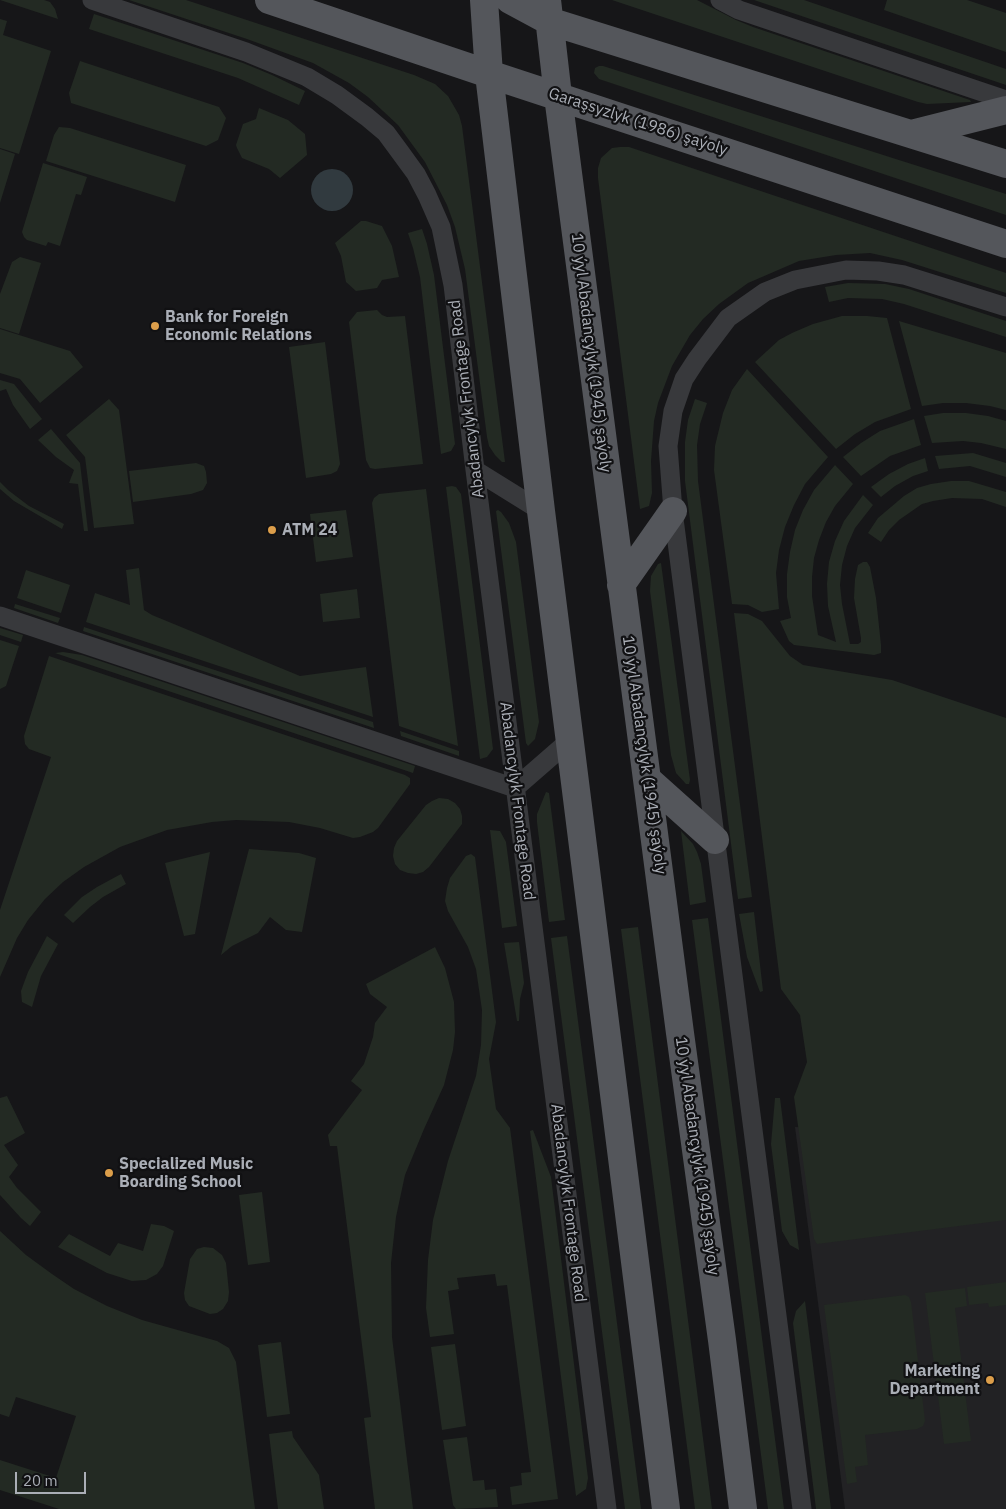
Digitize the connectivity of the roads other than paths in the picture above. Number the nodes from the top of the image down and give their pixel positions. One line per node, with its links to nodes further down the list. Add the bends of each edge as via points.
1 (92, 0): 15 (street, Abadancylyk Frontage Road, via 285,68 337,95 386,133 411,166 441,227 453,285)
2 (270, 0): 7 (main road, Garaşsyzlyk (1986) şaýoly)
3 (484, 0): 7 (main road)
4 (510, 0): 6 (main road)
5 (720, 0): 9 (street, via 739,10)
6 (548, 10): 8 (main road, 10 ýyl Abadançylyk (1945) şaýoly); 11 (main road)
7 (489, 74): 8 (main road, Garaşsyzlyk (1986) şaýoly); 16 (main road)
8 (558, 96): 13 (main road, Garaşsyzlyk (1986) şaýoly); 18 (main road, 10 ýyl Abadançylyk (1945) şaýoly)
9 (1006, 100)
10 (1006, 110): 11 (main road)
11 (911, 134): 12 (main road)
12 (1006, 164)
13 (1006, 244)
14 (1006, 307): 17 (street, via 904,275 878,271 846,270 795,280 766,292 728,318 684,379 673,411 668,446)
15 (475, 470): 16 (street); 22 (street, Abadancylyk Frontage Road)
16 (541, 511): 20 (main road)
17 (673, 511): 18 (main road); 23 (street)
18 (621, 585): 21 (main road, 10 ýyl Abadançylyk (1945) şaýoly)
19 (0, 616): 22 (street)
20 (569, 741): 22 (street); 25 (main road)
21 (648, 780): 23 (main road); 26 (main road, 10 ýyl Abadançylyk (1945) şaýoly)
22 (515, 788): 24 (street, Abadancylyk Frontage Road)
23 (715, 840): 27 (street)
24 (607, 1509)
25 (666, 1509)
26 (743, 1509)
27 (802, 1509)

